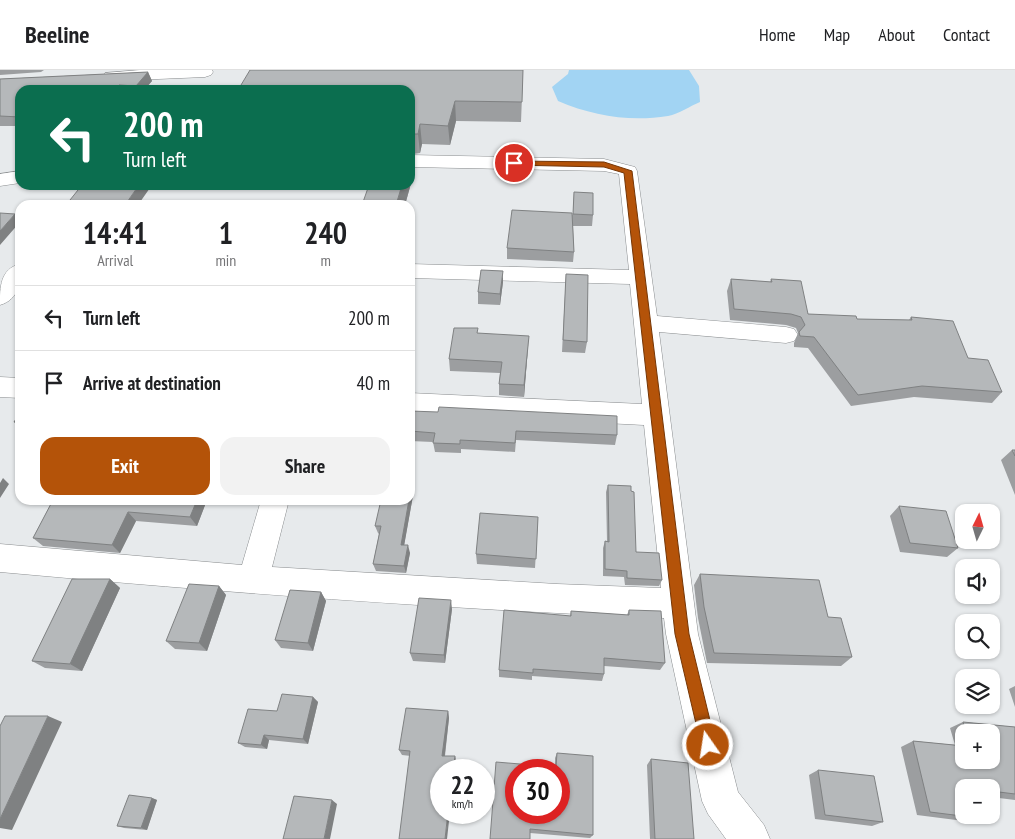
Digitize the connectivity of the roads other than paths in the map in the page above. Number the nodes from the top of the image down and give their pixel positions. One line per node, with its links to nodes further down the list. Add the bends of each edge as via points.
1 (206, 71): 2 (street); 3 (street)
2 (95, 77)
3 (190, 85)
4 (415, 161): 9 (street, via 604,165 628,171)
5 (15, 178): 6 (street)
6 (0, 180)
7 (415, 271): 9 (street)
8 (15, 277): 10 (street)
9 (641, 277): 11 (street)
10 (0, 297)
11 (645, 323): 12 (street); 16 (street)
12 (786, 335)
13 (0, 387): 14 (street)
14 (15, 388)
15 (415, 404): 16 (street)
16 (656, 415): 20 (street)
17 (274, 505): 19 (street)
18 (0, 558): 19 (street)
19 (253, 580): 20 (street)
20 (678, 604): 21 (street, via 721,801)
21 (750, 839)

